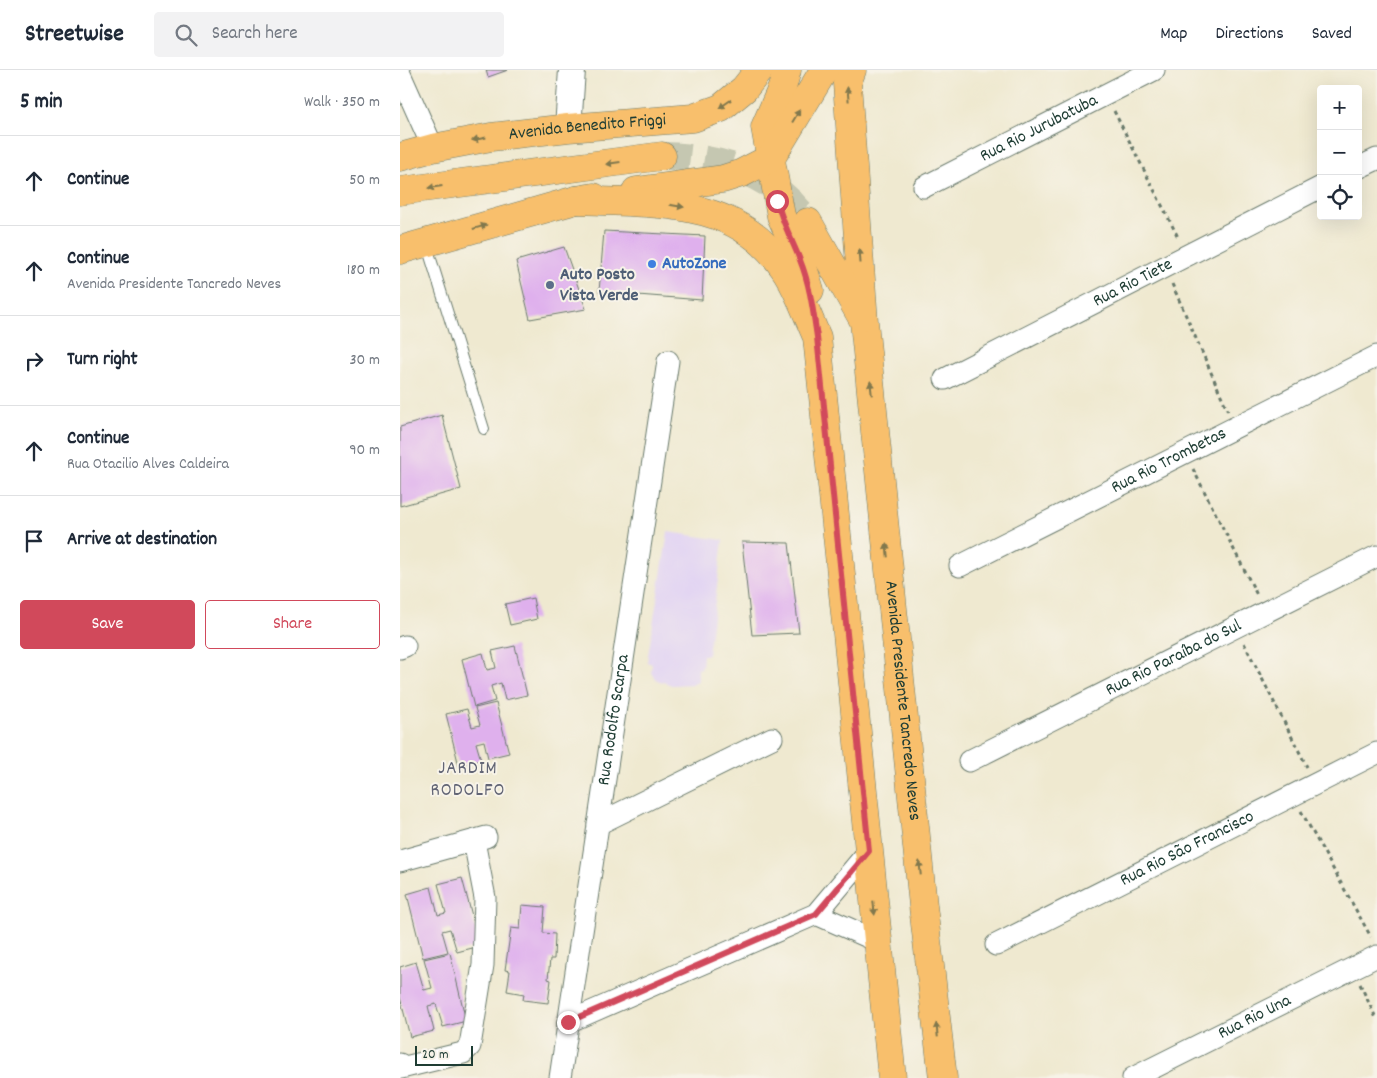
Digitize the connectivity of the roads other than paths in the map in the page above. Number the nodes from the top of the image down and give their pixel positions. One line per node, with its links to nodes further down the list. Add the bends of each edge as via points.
1 (572, 70): 8 (street)
2 (759, 70): 8 (main road, Avenida Benedito Friggi, one-way to 8, via 744,89 721,108 694,118)
3 (787, 70): 12 (main road, via 765,127)
4 (824, 70): 12 (main road, one-way to 4)
5 (852, 70): 22 (main road, Avenida Presidente Tancredo Neves, one-way to 5, via 847,83)
6 (1154, 70): 15 (street, Rua Rio Jurubatuba)
7 (400, 74): 9 (street)
8 (568, 128): 9 (main road, Avenida Benedito Friggi, one-way to 9)
9 (433, 148): 11 (main road, Avenida Benedito Friggi)
10 (662, 156): 17 (main road, Avenida Benedito Friggi, one-way to 17)
11 (400, 157)
12 (771, 158): 18 (main road, via 742,173 723,178); 23 (main road, via 781,216 810,290)
13 (1377, 159): 14 (street)
14 (1362, 166)
15 (924, 187)
16 (1317, 189): 26 (street, Rua Rio Tiete)
17 (400, 191)
18 (576, 200): 20 (main road, one-way to 18); 23 (main road, one-way to 23, via 666,204 701,210 740,226 765,244 785,269)
19 (808, 222): 22 (main road, Avenida Presidente Tancredo Neves)
20 (426, 242): 21 (main road); 27 (lane)
21 (400, 250)
22 (864, 322): 44 (main road, Avenida Presidente Tancredo Neves, one-way to 22)
23 (817, 337): 34 (main road)
24 (1377, 356): 29 (street, Rua Rio Trombetas)
25 (668, 361): 33 (street, Rua Rodolfo Scarpa)
26 (945, 379)
27 (484, 429)
28 (1377, 556): 32 (street, Rua Rio Paraíba do Sul)
29 (960, 566)
30 (772, 738): 33 (street)
31 (1377, 753): 38 (street, Rua Rio São Francisco)
32 (970, 761)
33 (598, 824): 40 (street, Rua Rodolfo Scarpa)
34 (869, 851): 36 (street); 37 (main road, one-way to 37)
35 (400, 861): 41 (street, via 480,839 485,898 483,965 470,1046 463,1053 401,1068)
36 (816, 914): 37 (street); 40 (street)
37 (877, 941): 43 (main road)
38 (996, 945)
39 (1375, 948): 45 (street, Rua Rio Una, via 1353,968)
40 (568, 1022): 42 (street, Rua Rodolfo Scarpa)
41 (400, 1064)
42 (560, 1078)
43 (892, 1078)
44 (943, 1078)
45 (1133, 1078)

